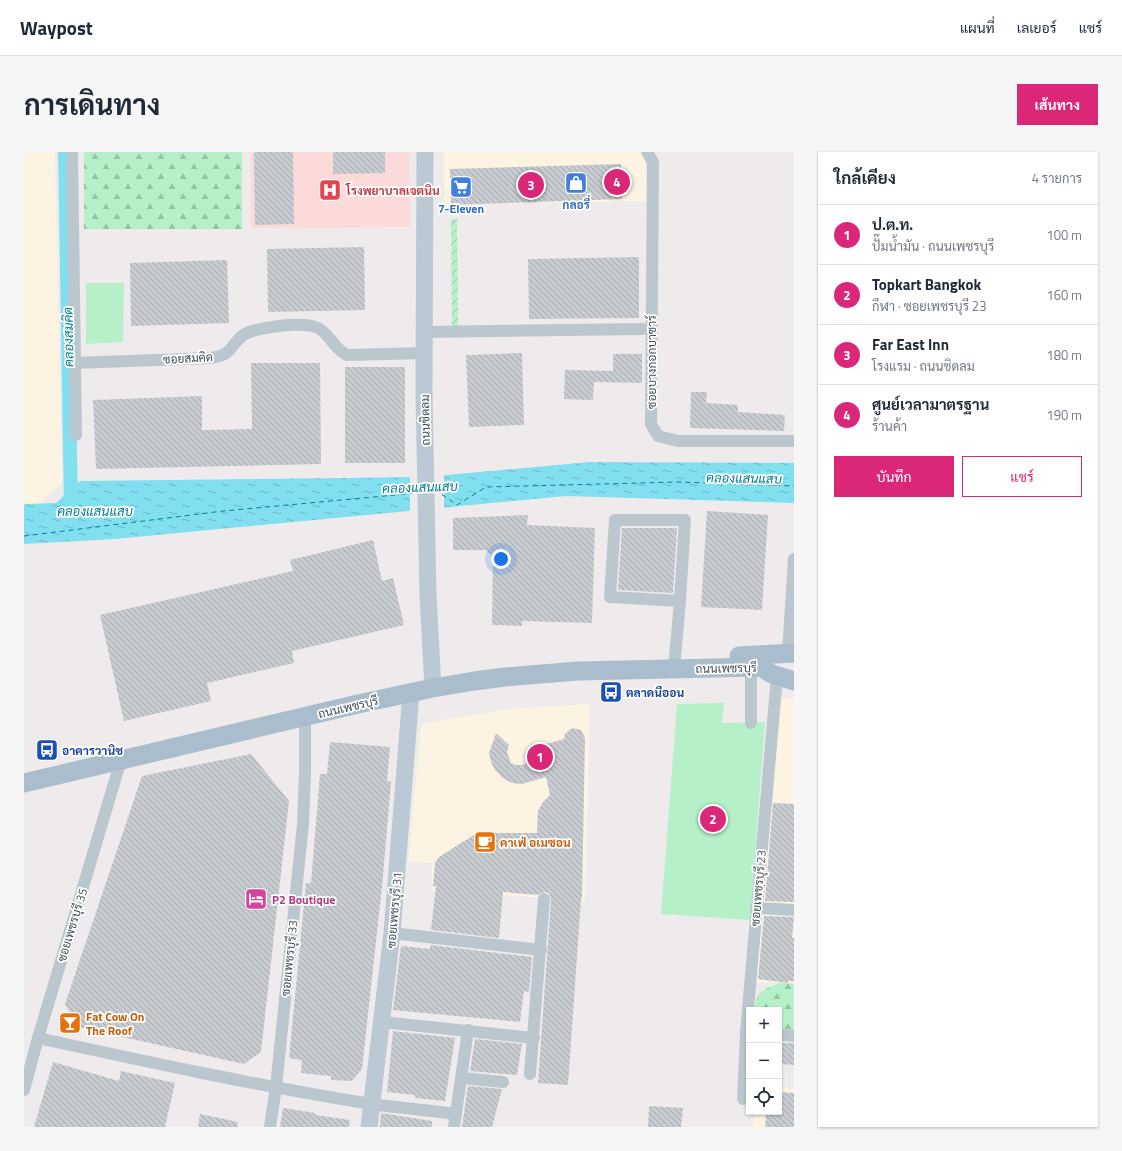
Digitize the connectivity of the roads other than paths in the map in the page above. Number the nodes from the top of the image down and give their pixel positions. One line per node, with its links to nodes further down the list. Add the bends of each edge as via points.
1 (72, 152): 7 (street)
2 (425, 152): 5 (street, ถนนชิดลม)
3 (647, 152): 9 (street, ซอยบางกอกบาซาร์, via 653,162 651,424 658,436 678,441)
4 (643, 329): 5 (street)
5 (425, 332): 6 (street, ถนนชิดลม)
6 (425, 353): 7 (street, ซอยสมคิด, via 347,355 316,327 282,325 243,336 223,356); 17 (street, ถนนชิดลม, via 428,596)
7 (74, 363): 8 (street)
8 (76, 436)
9 (794, 441)
10 (794, 559): 11 (street)
11 (793, 586): 13 (street)
12 (680, 601): 12 (street, via 685,520 615,520 610,597); 15 (street)
13 (791, 653): 15 (main road, ถนนเพชรบุรี, via 694,660)
14 (751, 667): 15 (main road, ถนนเพชรบุรี); 16 (main road, ถนนเพชรบุรี, via 761,667); 20 (street)
15 (676, 669): 17 (main road, ถนนเพชรบุรี, via 534,674)
16 (786, 679): 24 (street, ซอยเพชรบุรี 23)
17 (433, 688): 18 (main road, ถนนเพชรบุรี)
18 (411, 692): 19 (main road, ถนนเพชรบุรี); 26 (street, ซอยเพชรบุรี 31)
19 (305, 717): 21 (main road, ถนนเพชรบุรี); 39 (street, ซอยเพชรบุรี 33, via 303,824)
20 (751, 723)
21 (121, 760): 22 (main road, ถนนเพชรบุรี); 33 (street, ซอยเพชรบุรี 35)
22 (24, 784)
23 (544, 899): 27 (street)
24 (756, 908): 25 (street); 28 (street, ซอยเพชรบุรี 23)
25 (794, 910)
26 (392, 933): 27 (street); 29 (street, ซอยเพชรบุรี 31)
27 (541, 950): 34 (street)
28 (749, 1007)
29 (382, 1022): 30 (street); 42 (street, ซอยเพชรบุรี 31)
30 (468, 1030): 34 (street); 37 (street)
31 (782, 1034): 32 (street)
32 (794, 1036)
33 (38, 1038): 39 (street, via 190,1072); 40 (street, ซอยเพชรบุรี 35)
34 (534, 1038): 36 (street)
35 (746, 1043): 41 (street, ซอยเพชรบุรี 23)
36 (530, 1074)
37 (462, 1078): 38 (street); 43 (street)
38 (503, 1082)
39 (276, 1087): 42 (street); 44 (street, ซอยเพชรบุรี 33)
40 (24, 1090)
41 (743, 1099)
42 (372, 1104): 43 (street); 45 (street, ซอยเพชรบุรี 31)
43 (456, 1114): 46 (street)
44 (270, 1127)
45 (369, 1127)
46 (454, 1127)

